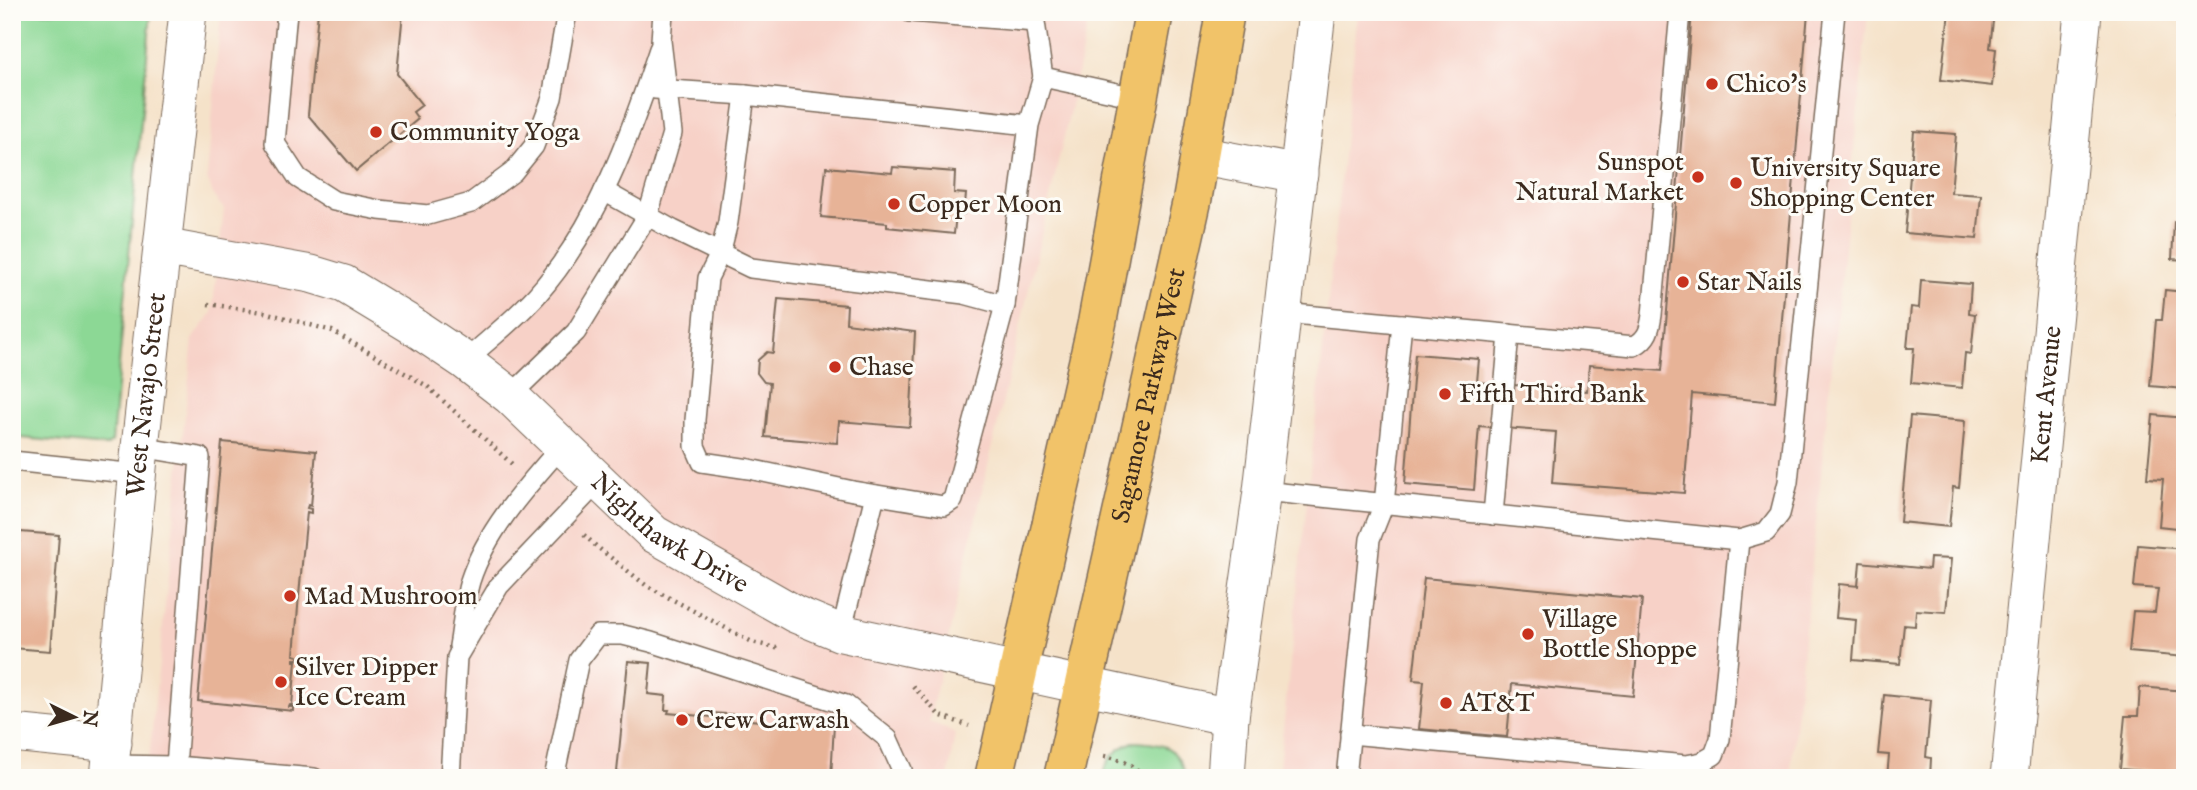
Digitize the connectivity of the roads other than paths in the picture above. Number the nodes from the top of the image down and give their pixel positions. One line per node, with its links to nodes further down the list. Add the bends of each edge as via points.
1 (188, 12): 24 (street, West Navajo Street)
2 (287, 12): 3 (lane, via 275,143 298,178 334,201 428,215 471,204 513,172 534,146 552,98)
3 (567, 12)
4 (663, 12): 13 (lane)
5 (910, 12): 12 (lane)
6 (1154, 12): 18 (highway)
7 (1225, 12): 20 (highway, Sagamore Parkway West)
8 (1317, 12): 21 (street)
9 (1680, 12): 29 (lane, via 1650,329 1643,342 1634,345)
10 (1835, 12): 40 (lane, via 1787,482 1780,514 1766,532)
11 (2083, 12): 58 (street, Kent Avenue)
12 (1035, 17): 14 (lane)
13 (661, 41): 15 (lane); 16 (lane)
14 (1043, 76): 18 (lane); 19 (lane)
15 (646, 89): 16 (lane); 22 (lane)
16 (667, 90): 17 (lane); 23 (lane, via 672,133)
17 (745, 95): 19 (lane); 25 (lane)
18 (1140, 97): 43 (highway, via 1097,323)
19 (1029, 125): 26 (lane)
20 (1199, 155): 21 (street); 44 (highway, Sagamore Parkway West)
21 (1299, 174): 27 (street)
22 (604, 191): 23 (lane); 30 (lane, via 572,249 536,296)
23 (648, 215): 25 (lane); 31 (lane, via 576,332)
24 (162, 247): 30 (street, Nighthawk Drive, via 344,284); 33 (street, West Navajo Street)
25 (720, 254): 26 (lane, via 751,268 964,294); 37 (lane, via 708,278 695,420 695,446 702,462)
26 (1005, 305): 37 (lane, via 953,500 944,506)
27 (1283, 313): 28 (lane); 36 (street)
28 (1402, 324): 29 (lane); 38 (lane)
29 (1508, 334): 39 (lane)
30 (465, 361): 31 (street, Nighthawk Drive)
31 (510, 396): 32 (street, Nighthawk Drive)
32 (562, 446): 35 (street, Nighthawk Drive); 42 (lane, via 487,541 470,583)
33 (138, 460): 34 (lane); 48 (street, West Navajo Street); 49 (lane, via 200,457)
34 (12, 461)
35 (599, 481): 41 (street, Nighthawk Drive, via 654,534 795,614); 42 (lane, via 499,586)
36 (1262, 491): 38 (lane); 45 (street)
37 (875, 495): 41 (lane)
38 (1384, 504): 39 (lane); 47 (lane, via 1370,539)
39 (1493, 514): 40 (lane)
40 (1739, 540): 47 (lane, via 1720,739 1714,755 1702,762 1686,765)
41 (841, 633): 43 (street, Nighthawk Drive)
42 (457, 657): 51 (lane)
43 (1017, 673): 44 (street, Nighthawk Drive); 54 (highway)
44 (1084, 684): 45 (street, Nighthawk Drive); 55 (highway, Sagamore Parkway West)
45 (1230, 717): 56 (street)
46 (12, 733): 48 (street)
47 (1350, 734): 57 (lane)
48 (111, 762): 49 (lane)
49 (176, 766): 50 (lane)
50 (314, 778)
51 (450, 778)
52 (554, 778): 53 (lane, via 579,660 598,635 624,635 846,705 888,739)
53 (902, 778)
54 (994, 778)
55 (1063, 778)
56 (1226, 778)
57 (1346, 778)
58 (2009, 778)

